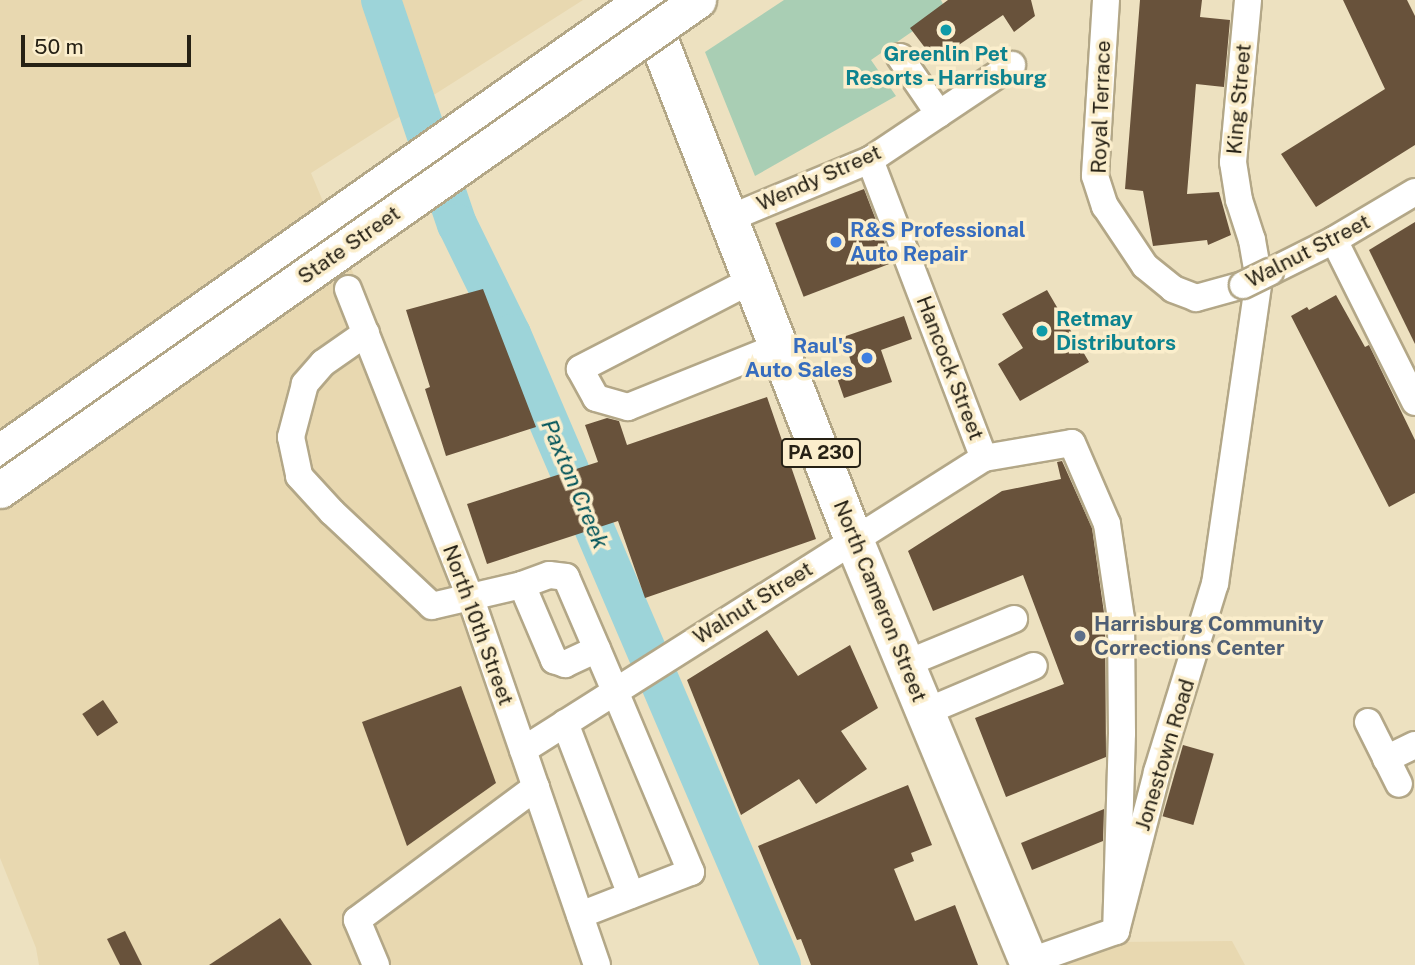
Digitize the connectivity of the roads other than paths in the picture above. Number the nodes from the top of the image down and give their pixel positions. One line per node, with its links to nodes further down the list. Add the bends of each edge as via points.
1 (643, 0): 10 (highway, North Cameron Street / PA 230); 19 (main road, State Street)
2 (698, 0): 21 (main road, State Street, bridge)
3 (1106, 0): 15 (street, Royal Terrace, via 1095,176 1105,206 1145,265 1172,289)
4 (1248, 0): 13 (street, King Street, via 1233,162)
5 (900, 57): 7 (street)
6 (1012, 65): 7 (street, Wendy Street)
7 (939, 114): 8 (street, Wendy Street)
8 (870, 160): 10 (street, Wendy Street); 20 (street, Hancock Street)
9 (1415, 192): 11 (street, Walnut Street)
10 (730, 218): 12 (highway, North Cameron Street / PA 230)
11 (1334, 240): 13 (street, Walnut Street); 18 (street)
12 (754, 279): 17 (highway, North Cameron Street / PA 230); 17 (street, via 580,369 596,398 628,407)
13 (1257, 279): 15 (street, Walnut Street); 40 (street, Jonestown Road, via 1215,584 1157,772)
14 (348, 289): 16 (street, North 10th Street)
15 (1196, 298)
16 (366, 333): 24 (street, North 10th Street); 24 (street, via 323,363 305,384 291,437 299,476 432,606)
17 (780, 346): 22 (highway, North Cameron Street / PA 230)
18 (1413, 394)
19 (0, 452)
20 (984, 458): 22 (street, Walnut Street); 40 (street, via 1072,443 1107,524 1121,619)
21 (0, 490)
22 (854, 540): 27 (highway, North Cameron Street / PA 230); 29 (street, Walnut Street)
23 (523, 585): 24 (street); 26 (street, via 557,574 566,577); 26 (street, via 554,660 565,664)
24 (471, 599): 34 (street, North 10th Street)
25 (1014, 619): 27 (street)
26 (597, 649): 29 (street)
27 (905, 664): 30 (highway, North Cameron Street / PA 230)
28 (1034, 666): 30 (street)
29 (615, 691): 32 (street, Walnut Street); 38 (street, via 691,872)
30 (925, 712): 41 (highway, North Cameron Street / PA 230)
31 (1368, 722): 35 (street)
32 (565, 723): 34 (street, Walnut Street); 38 (street)
33 (1415, 745): 35 (street)
34 (523, 750): 37 (street, North 10th Street)
35 (1386, 760): 36 (street)
36 (1399, 784)
37 (536, 787): 39 (street, North 10th Street); 42 (street, via 357,920)
38 (631, 895): 39 (street)
39 (580, 915): 43 (street, North 10th Street)
40 (1116, 931): 41 (street)
41 (1029, 964)
42 (376, 965)
43 (597, 965)

